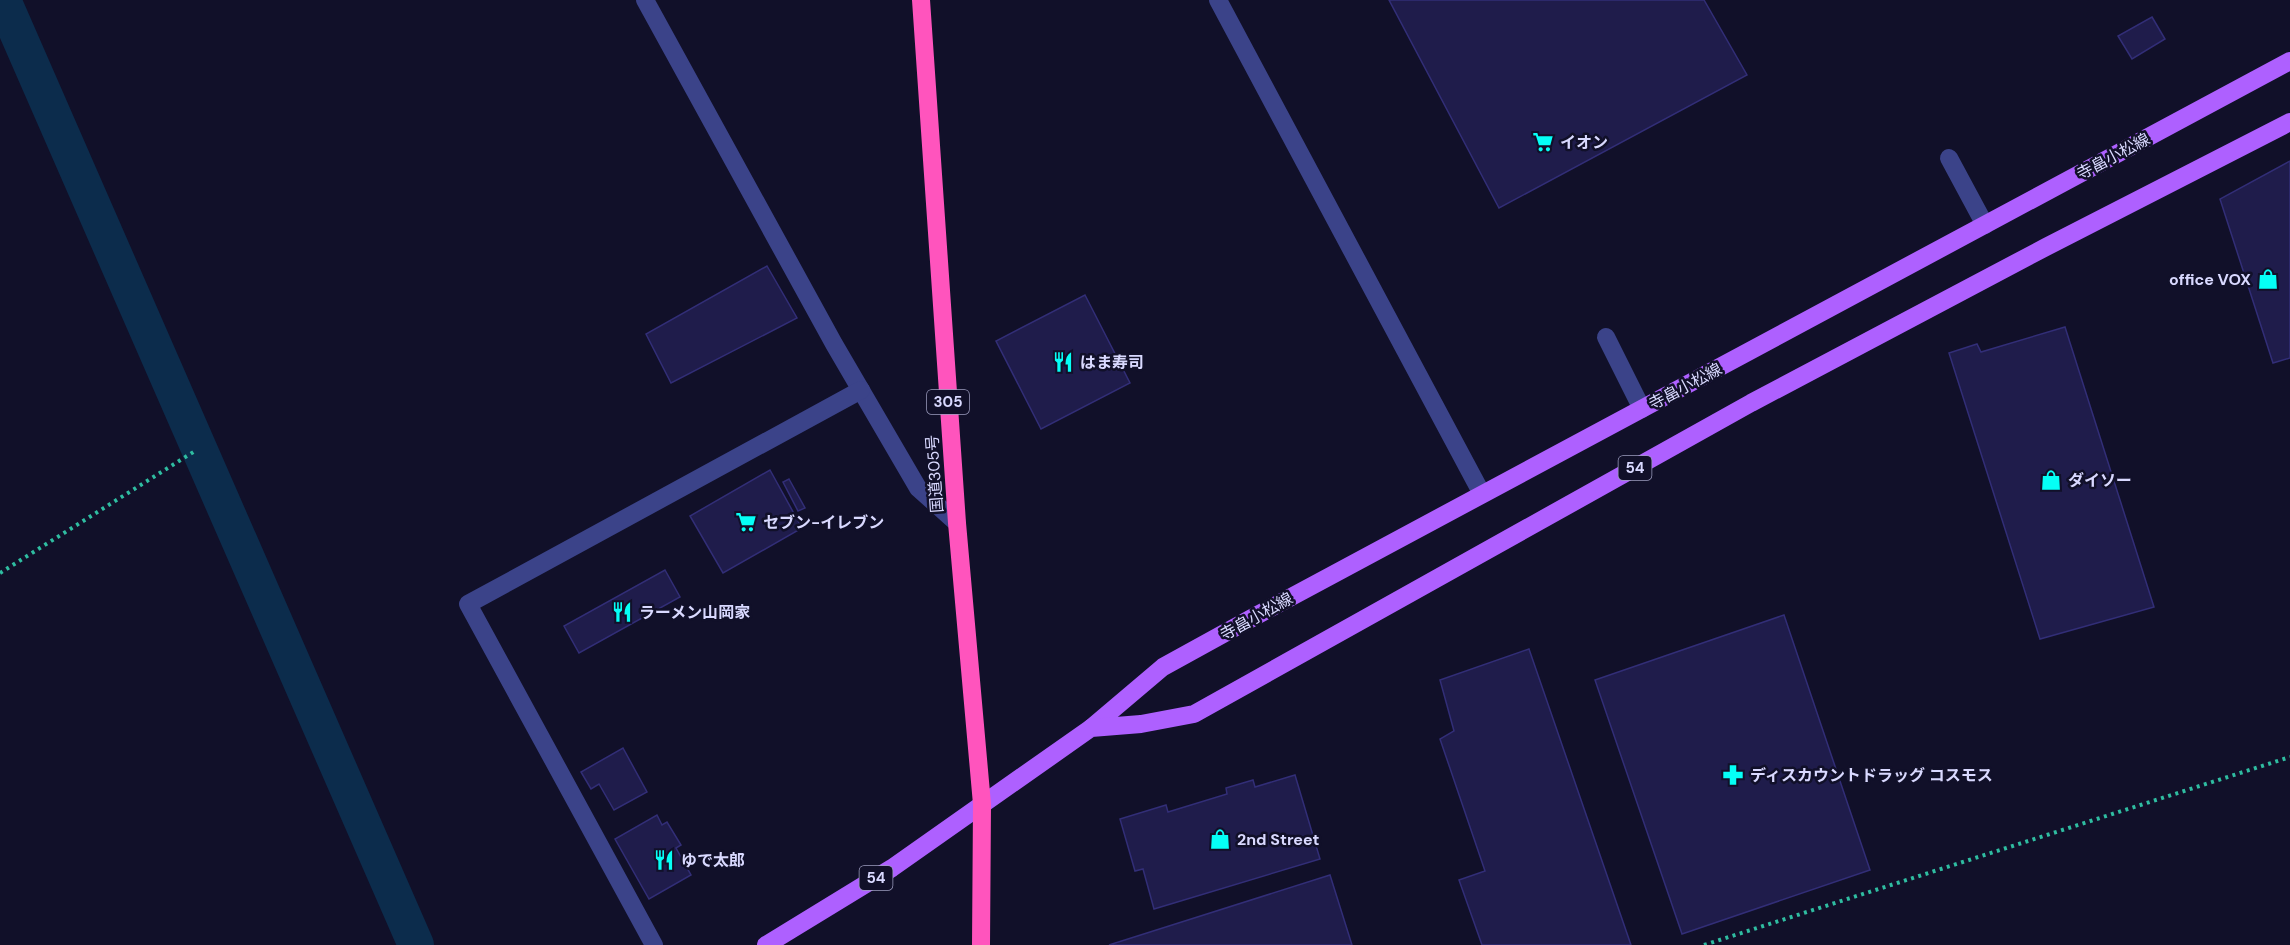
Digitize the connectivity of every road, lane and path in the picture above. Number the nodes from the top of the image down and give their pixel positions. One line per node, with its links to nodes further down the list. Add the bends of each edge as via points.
1 (645, 0): 9 (street)
2 (921, 0): 13 (highway, 国道305号 / 305)
3 (1218, 0): 12 (street)
4 (2290, 61): 7 (main road, 寺畠小松線 / 54)
5 (2290, 122): 15 (main road, 54, via 1750,403 1194,714)
6 (1949, 158): 7 (street)
7 (1985, 225): 10 (main road, 寺畠小松線 / 54)
8 (1606, 337): 10 (street)
9 (861, 390): 13 (street, via 918,488); 18 (street, via 468,604)
10 (1642, 409): 12 (main road, 寺畠小松線 / 54)
11 (195, 451): 14 (path)
12 (1482, 494): 15 (main road, 寺畠小松線 / 54, via 1163,667)
13 (957, 523): 17 (highway, 国道305号 / 305)
14 (0, 573)
15 (1091, 728): 17 (main road, 寺畠小松線 / 54)
16 (2290, 757): 21 (path)
17 (982, 804): 19 (main road, 寺畠小松線 / 54, via 892,868); 20 (highway, 国道305号 / 305)
18 (654, 945)
19 (766, 945)
20 (981, 945)
21 (1704, 945)

